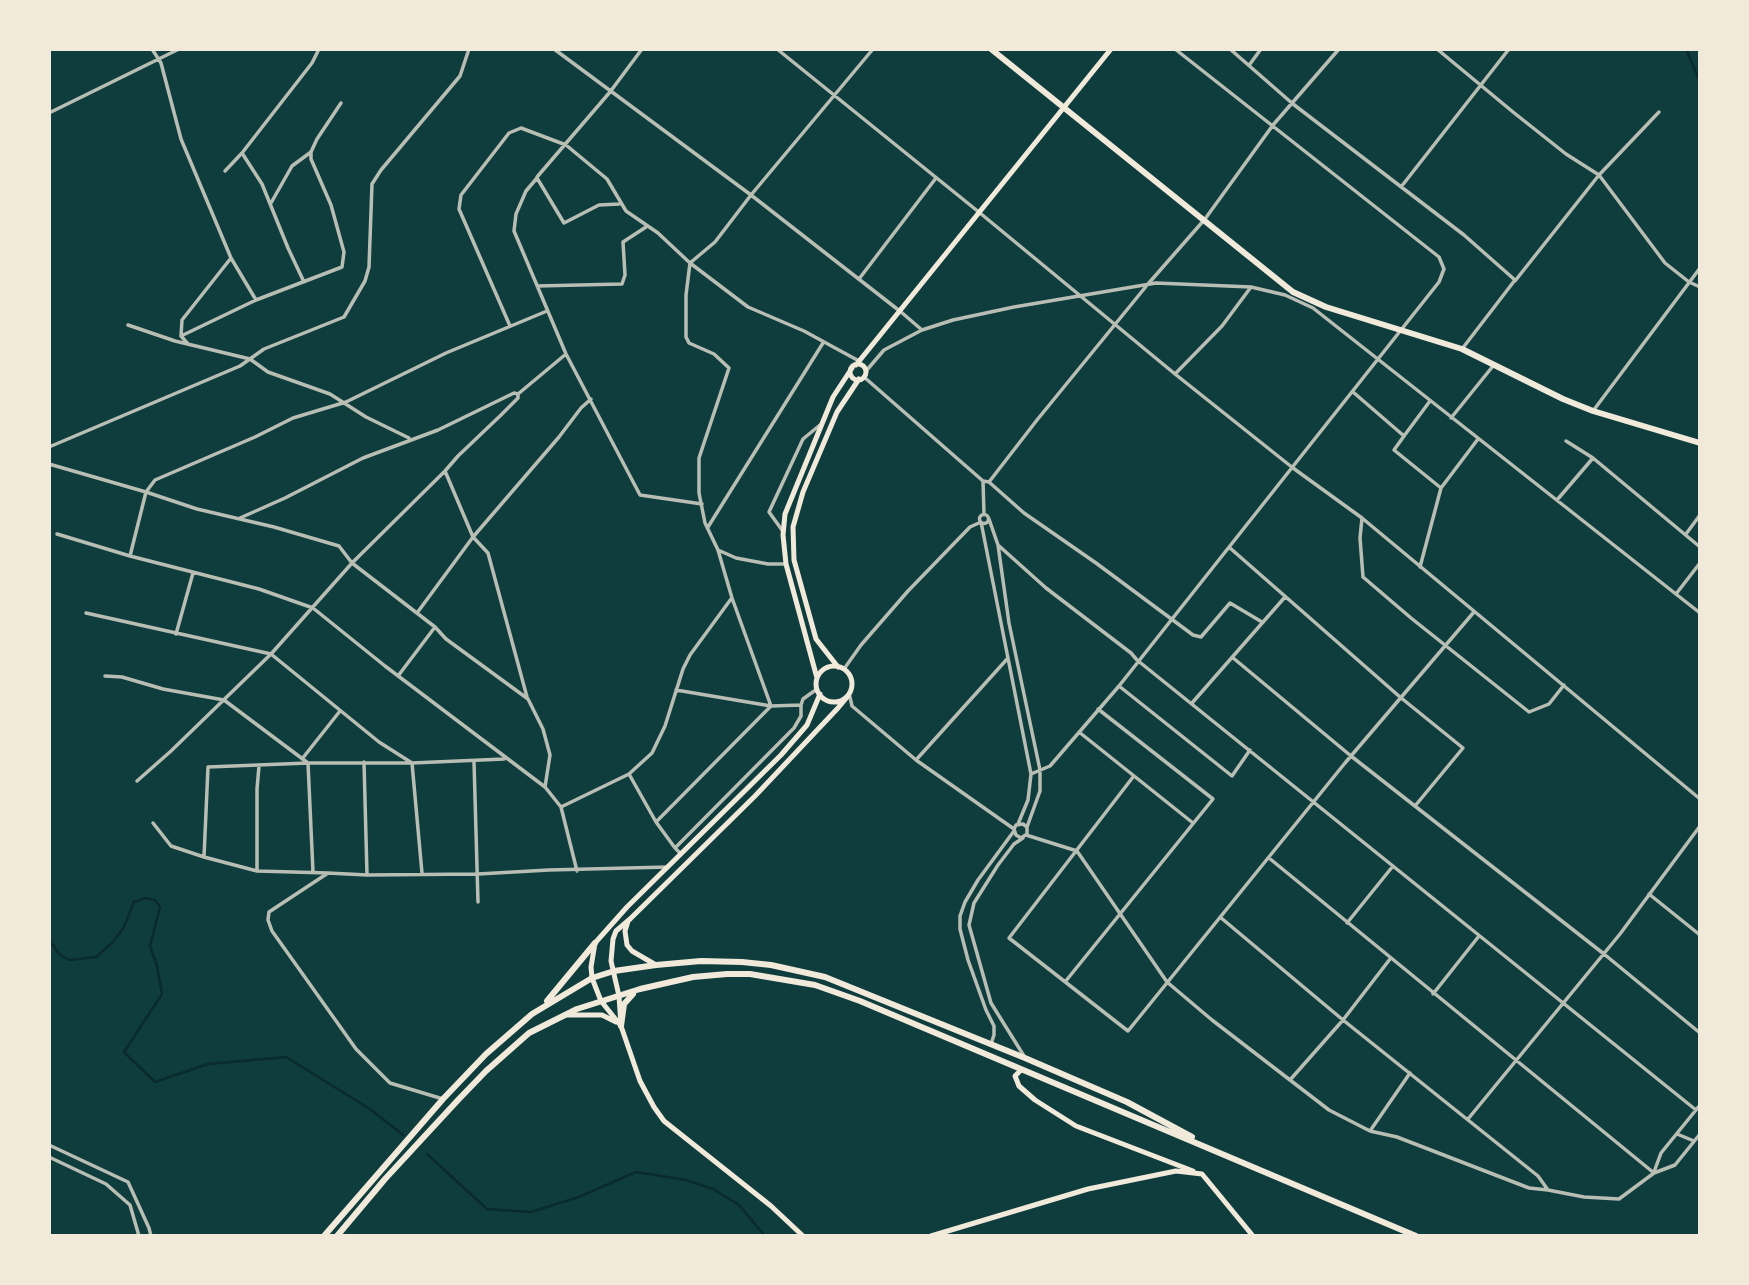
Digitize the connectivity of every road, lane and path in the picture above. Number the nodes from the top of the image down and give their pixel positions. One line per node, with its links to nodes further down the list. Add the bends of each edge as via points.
1 (152, 49): 17 (street)
2 (178, 49): 17 (street)
3 (319, 49): 30 (street)
4 (469, 49): 66 (street, via 460,76 372,184 369,267 347,314)
5 (554, 49): 20 (street)
6 (642, 49): 20 (street)
7 (777, 49): 21 (street)
8 (873, 49): 21 (street)
9 (991, 49): 24 (main road)
10 (1111, 49): 24 (main road)
11 (1175, 49): 27 (street)
12 (1230, 49): 18 (street)
13 (1261, 49): 18 (street)
14 (1339, 49): 23 (street)
15 (1437, 49): 19 (street)
16 (1509, 49): 19 (street)
17 (157, 58): 26 (street); 42 (street, via 181,139)
18 (1249, 64): 23 (street)
19 (1480, 84): 32 (street); 35 (street)
20 (610, 92): 28 (street); 36 (street)
21 (834, 95): 34 (street); 36 (street)
22 (341, 103): 29 (street)
23 (1293, 104): 27 (street); 35 (street)
24 (1065, 108): 39 (main road); 40 (main road)
25 (1659, 112): 32 (street)
26 (49, 113)
27 (1273, 125): 40 (street); 59 (street, via 1439,257 1444,269 1439,282)
28 (566, 145): 33 (street); 38 (street, via 607,179); 57 (street, via 527,130 509,132 461,195 462,221)
29 (311, 152): 37 (street, via 292,166); 46 (street, via 345,257 338,270)
30 (242, 153): 31 (street); 37 (street)
31 (225, 171)
32 (1599, 176): 47 (street, via 1665,263); 64 (street)
33 (537, 178): 38 (street, via 564,223 599,205); 49 (street, via 516,214 514,231)
34 (936, 178): 39 (street); 45 (street)
35 (1401, 187): 64 (street, via 1515,280)
36 (751, 195): 43 (street, via 715,242); 45 (street)
37 (271, 203): 46 (street)
38 (619, 204): 41 (street)
39 (980, 213): 52 (street); 55 (main road)
40 (1205, 219): 48 (street); 59 (main road, via 1301,296)
41 (647, 226): 43 (street); 49 (street, via 623,242 622,284)
42 (231, 258): 53 (street); 61 (street, via 182,320)
43 (690, 263): 62 (street, via 748,307); 95 (street, via 686,337 729,368 699,458)
44 (1700, 268): 47 (street)
45 (859, 279): 55 (street)
46 (304, 282): 53 (street)
47 (1689, 282): 51 (street); 77 (street)
48 (1148, 285): 50 (street); 52 (street); 58 (street)
49 (537, 286): 54 (street)
50 (1251, 287): 67 (street, via 1313,308); 70 (street, via 1222,326)
51 (1700, 287)
52 (1080, 297): 58 (street); 60 (street)
53 (256, 300): 61 (street)
54 (547, 311): 57 (street); 65 (street)
55 (901, 312): 60 (street); 68 (main road)
56 (128, 325): 63 (street)
57 (510, 326): 76 (street)
58 (1115, 326): 70 (street); 91 (street)
59 (1400, 329): 64 (main road); 67 (street)
60 (922, 330): 71 (street, via 884,350)
61 (181, 336): 63 (street)
62 (822, 343): 68 (street); 102 (street)
63 (188, 344): 66 (street)
64 (1462, 349): 69 (main road)
65 (566, 354): 73 (street); 74 (street)
66 (250, 359): 76 (street, via 268,372); 85 (street)
67 (1376, 359): 72 (street); 75 (street)
68 (856, 365): 71 (main road); 71 (main road, via 852,377); 79 (main road, via 833,397)
69 (1494, 365): 77 (main road); 78 (street)
70 (1175, 374): 88 (street)
71 (863, 376): 90 (street); 134 (main road, via 837,412 793,527 794,560 816,639)
72 (1353, 392): 80 (street); 88 (street)
73 (518, 394): 81 (street); 89 (street)
74 (591, 399): 95 (street, via 640,495); 106 (street)
75 (1430, 401): 78 (street); 80 (street)
76 (346, 402): 81 (street); 93 (street, via 293,418 165,474)
77 (1593, 411): 84 (main road)
78 (1451, 418): 82 (street)
79 (822, 424): 103 (main road, via 785,514); 103 (street, via 803,439 769,512)
80 (1404, 436): 92 (street, via 1394,450)
81 (411, 439): 98 (street)
82 (1478, 439): 92 (street); 94 (street)
83 (1566, 441): 86 (street)
84 (1700, 443)
85 (49, 447)
86 (1593, 458): 94 (street); 105 (street)
87 (49, 464): 93 (street)
88 (1293, 468): 99 (street); 109 (street)
89 (445, 471): 106 (street); 113 (street)
90 (984, 481): 91 (street); 96 (street)
91 (989, 482): 125 (street, via 1024,513)
92 (1441, 488): 115 (street)
93 (146, 492): 98 (street); 111 (street)
94 (1556, 500): 117 (street)
95 (702, 504): 102 (street)
96 (984, 514): 100 (street); 101 (street)
97 (1700, 515): 105 (street)
98 (240, 518): 113 (street, via 339,546)
99 (1362, 518): 115 (street); 129 (street, via 1363,577)
100 (989, 519): 101 (street); 107 (street)
101 (981, 522): 132 (street); 134 (street, via 970,527 908,590)
102 (708, 527): 110 (street)
103 (783, 532): 114 (main road)
104 (57, 534): 111 (street)
105 (1686, 534): 108 (street)
106 (473, 537): 123 (street); 144 (street, via 488,553)
107 (998, 545): 133 (street); 162 (street, via 1009,623)
108 (1700, 547)
109 (1230, 548): 118 (street); 125 (street)
110 (718, 550): 114 (street, via 736,558); 119 (street)
111 (130, 556): 116 (street)
112 (1700, 562): 117 (street)
113 (352, 563): 120 (street); 123 (street)
114 (786, 564): 137 (main road)
115 (1420, 567): 121 (street)
116 (193, 573): 120 (street); 128 (street)
117 (1675, 594): 124 (street)
118 (1285, 597): 126 (street); 143 (street)
119 (732, 598): 140 (street, via 690,655); 148 (street)
120 (313, 608): 130 (street); 135 (street)
121 (1474, 612): 129 (street); 138 (street)
122 (86, 613): 128 (street)
123 (417, 613): 127 (street)
124 (1700, 613)
125 (1171, 620): 126 (street, via 1201,637 1230,603); 133 (street)
126 (1262, 622): 131 (street)
127 (435, 627): 135 (street); 144 (street)
128 (176, 634): 130 (street)
129 (1446, 645): 138 (street, via 1529,712 1549,704); 143 (street)
130 (271, 654): 145 (street); 150 (street)
131 (1232, 657): 146 (street); 153 (street)
132 (1008, 658): 156 (street); 164 (street)
133 (1137, 660): 139 (street); 146 (street)
134 (841, 668): 137 (main road, via 825,668); 142 (main road, via 851,678)
135 (398, 676): 155 (street)
136 (105, 677): 145 (street)
137 (817, 678): 141 (main road)
138 (1564, 685): 168 (street)
139 (1119, 686): 149 (street); 152 (street, via 1232,776)
140 (676, 690): 148 (street); 163 (street, via 652,753)
141 (818, 692): 142 (main road, via 833,702); 147 (street, via 803,699); 182 (main road, via 807,725)
142 (848, 694): 156 (street, via 852,706); 198 (main road, via 755,796)
143 (1400, 697): 153 (street); 170 (street, via 1462,748)
144 (528, 699): 167 (street, via 550,755)
145 (224, 700): 154 (street); 166 (street)
146 (1191, 704): 152 (street)
147 (801, 705): 148 (street); 180 (street, via 794,728)
148 (771, 706): 172 (street)
149 (1098, 709): 151 (street); 174 (street, via 1213,799)
150 (340, 711): 154 (street); 160 (street)
151 (1079, 732): 162 (street, via 1050,766); 165 (street)
152 (1250, 750): 169 (street)
153 (1351, 756): 169 (street); 170 (street)
154 (302, 759): 159 (street)
155 (506, 759): 158 (street); 167 (street)
156 (916, 760): 178 (street)
157 (364, 762): 159 (street); 160 (street); 193 (street)
158 (474, 762): 160 (street); 192 (street)
159 (308, 763): 161 (street); 189 (street)
160 (412, 763): 191 (street)
161 (259, 766): 183 (street, via 208,767); 187 (street)
162 (1041, 770): 164 (street); 177 (street, via 1038,801)
163 (629, 774): 171 (street); 172 (street)
164 (1031, 774): 175 (street, via 1028,800)
165 (1133, 777): 174 (street); 181 (street)
166 (137, 781)
167 (545, 787): 171 (street)
168 (1700, 799)
169 (1314, 802): 184 (street); 185 (street)
170 (1415, 806): 203 (street)
171 (561, 807): 188 (street)
172 (656, 822): 180 (street)
173 (153, 823): 183 (street, via 171,846)
174 (1194, 823): 196 (street)
175 (1018, 824): 177 (street); 178 (street)
176 (1700, 826): 194 (street)
177 (1027, 827): 179 (street)
178 (1014, 830): 179 (street, via 1017,837); 220 (street, via 978,880 960,916 968,960 994,1026)
179 (1025, 836): 181 (street); 221 (street, via 998,865 974,903 970,925 991,1003)
180 (675, 848): 182 (street)
181 (1077, 851): 196 (street); 208 (street, via 1009,938)
182 (682, 856): 186 (main road)
183 (204, 857): 187 (street)
184 (1269, 858): 197 (street); 199 (street)
185 (1393, 866): 199 (street); 201 (street)
186 (670, 867): 188 (street); 202 (main road)
187 (257, 871): 189 (street)
188 (577, 871): 192 (street)
189 (313, 872): 190 (street)
190 (328, 873): 193 (street); 226 (street, via 270,912 272,931 347,1038 390,1083)
191 (422, 874): 192 (street); 193 (street)
192 (478, 874): 195 (street)
193 (367, 875)
194 (1649, 894): 200 (street); 203 (street)
195 (478, 902)
196 (1120, 914): 208 (street); 209 (street)
197 (1220, 916): 209 (street); 217 (street)
198 (630, 919): 205 (main road, via 625,931 628,945); 206 (main road, via 613,939)
199 (1347, 923): 204 (street)
200 (1700, 935)
201 (1479, 936): 211 (street); 214 (street)
202 (595, 943): 207 (main road); 215 (main road)
203 (1604, 954): 214 (street); 219 (street)
204 (1390, 959): 211 (street); 217 (street)
205 (656, 965): 206 (main road); 220 (main road, via 742,962 807,972)
206 (614, 971): 207 (main road); 212 (main road)
207 (592, 978): 213 (main road); 215 (main road)
208 (1065, 982): 209 (street, via 1126,1031)
209 (1167, 982): 225 (street)
210 (640, 989): 212 (main road); 218 (main road, via 627,998); 223 (main road, via 693,976 727,974 815,985)
211 (1433, 994): 222 (street)
212 (619, 996): 213 (main road); 218 (main road)
213 (601, 1002): 216 (main road); 218 (main road)
214 (1563, 1004): 222 (street); 228 (street)
215 (543, 1005): 226 (main road)
216 (564, 1015): 218 (main road, via 601,1015); 243 (main road, via 529,1033 486,1071)
217 (1343, 1020): 224 (street); 225 (street)
218 (621, 1026): 244 (main road, via 640,1081 664,1121)
219 (1700, 1033)
220 (990, 1045): 221 (main road)
221 (1025, 1058): 235 (main road, via 1127,1102)
222 (1516, 1061): 229 (street); 238 (street)
223 (1021, 1070): 235 (main road); 237 (main road, via 1015,1076 1019,1086 1076,1126)
224 (1410, 1073): 229 (street); 230 (street)
225 (1290, 1080): 230 (street, via 1329,1111)
226 (443, 1099): 242 (main road)
227 (1700, 1105): 228 (street)
228 (1696, 1110): 231 (street)
229 (1468, 1119): 239 (street, via 1538,1176)
230 (1370, 1131): 239 (street, via 1529,1188)
231 (1676, 1134): 233 (street); 238 (street, via 1661,1153)
232 (1700, 1134): 233 (street)
233 (1694, 1141): 238 (street, via 1675,1165)
234 (49, 1145): 241 (street, via 128,1182)
235 (1225, 1154): 247 (main road)
236 (49, 1157): 240 (street, via 106,1184 130,1205)
237 (1196, 1172): 245 (main road, via 1158,1174 1088,1189); 246 (main road)
238 (1654, 1173): 239 (street, via 1619,1199)
239 (1548, 1190)
240 (139, 1236)
241 (151, 1236)
242 (324, 1236)
243 (337, 1236)
244 (803, 1236)
245 (931, 1236)
246 (1253, 1236)
247 (1416, 1236)

